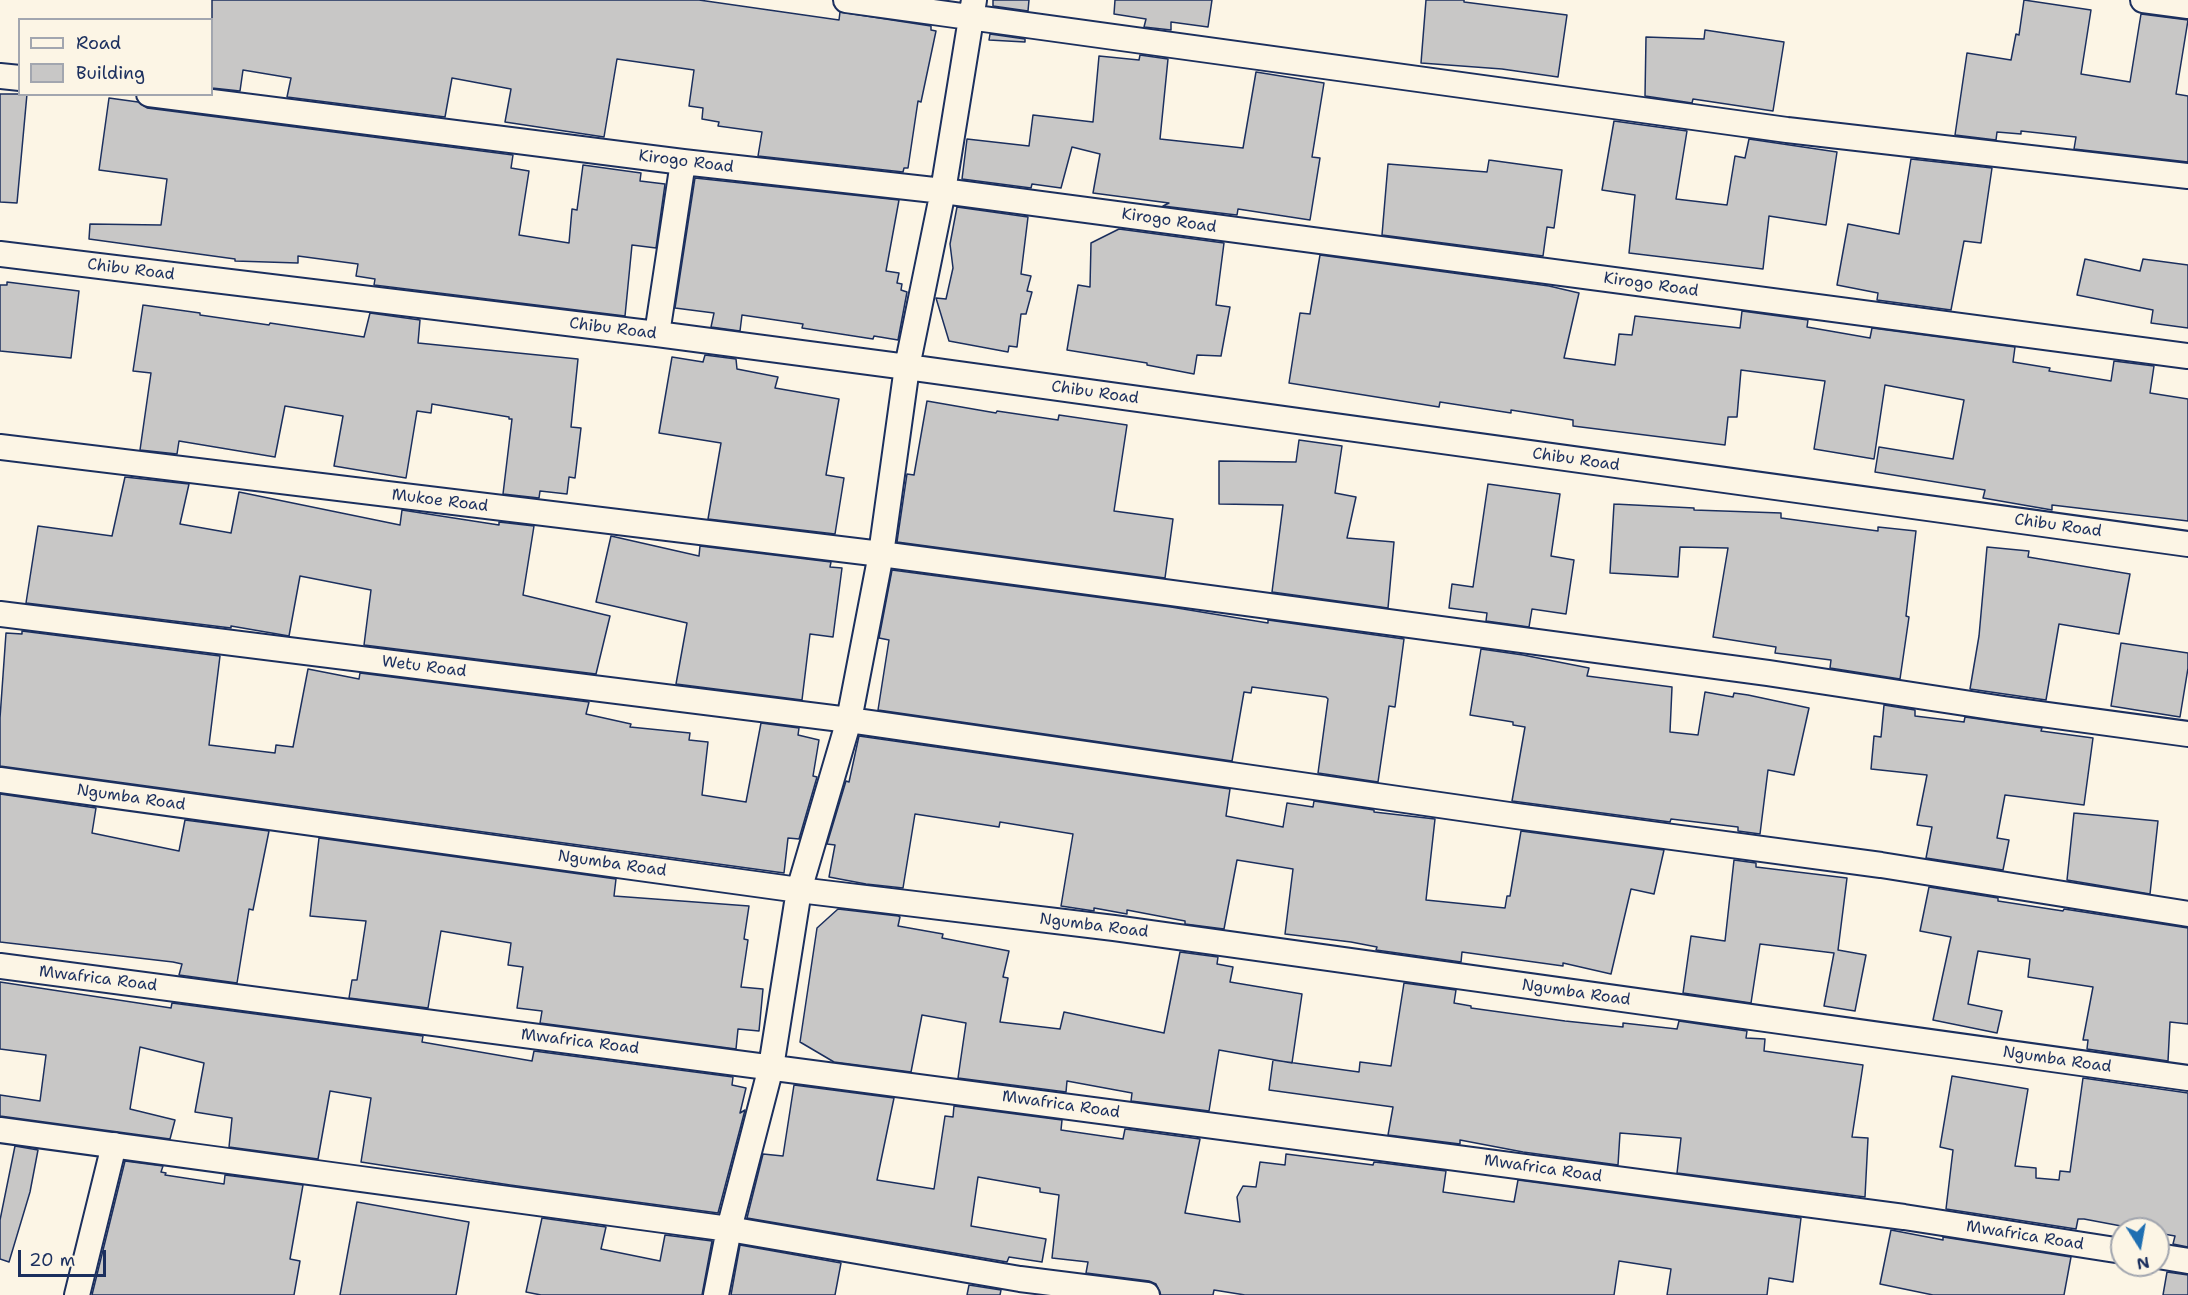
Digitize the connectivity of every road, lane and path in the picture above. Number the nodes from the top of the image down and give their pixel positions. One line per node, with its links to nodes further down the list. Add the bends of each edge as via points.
1 (846, 0): 4 (street)
2 (2143, 0): 3 (street)
3 (2188, 6)
4 (972, 9): 9 (street, via 1787,130); 10 (street)
5 (0, 76): 6 (street)
6 (18, 78)
7 (164, 96): 8 (street, Kirogo Road)
8 (683, 162): 10 (street, Kirogo Road); 12 (street)
9 (2188, 176)
10 (943, 191): 13 (street, Kirogo Road); 14 (street)
11 (0, 254): 12 (street, Chibu Road)
12 (657, 334): 14 (street, Chibu Road)
13 (2188, 356)
14 (907, 367): 16 (street, Chibu Road); 17 (street)
15 (0, 447): 17 (street, Mukoe Road)
16 (2188, 544)
17 (880, 554): 19 (street); 20 (street, Mukoe Road, via 1768,673)
18 (0, 614): 19 (street, Wetu Road)
19 (849, 720): 22 (street); 23 (street, Wetu Road, via 1881,865)
20 (2188, 734)
21 (0, 780): 22 (street, Ngumba Road)
22 (799, 890): 25 (street); 26 (street, Ngumba Road, via 1114,928)
23 (2188, 914)
24 (0, 966): 25 (street, Mwafrica Road)
25 (771, 1067): 29 (street); 30 (street, Mwafrica Road, via 1892,1216)
26 (2188, 1078)
27 (0, 1130): 28 (street)
28 (114, 1145): 29 (street); 33 (street)
29 (729, 1229): 34 (street); 35 (street, via 1020,1279)
30 (2110, 1249)
31 (2170, 1258): 32 (street)
32 (2188, 1261)
33 (76, 1295)
34 (716, 1295)
35 (1147, 1295)

